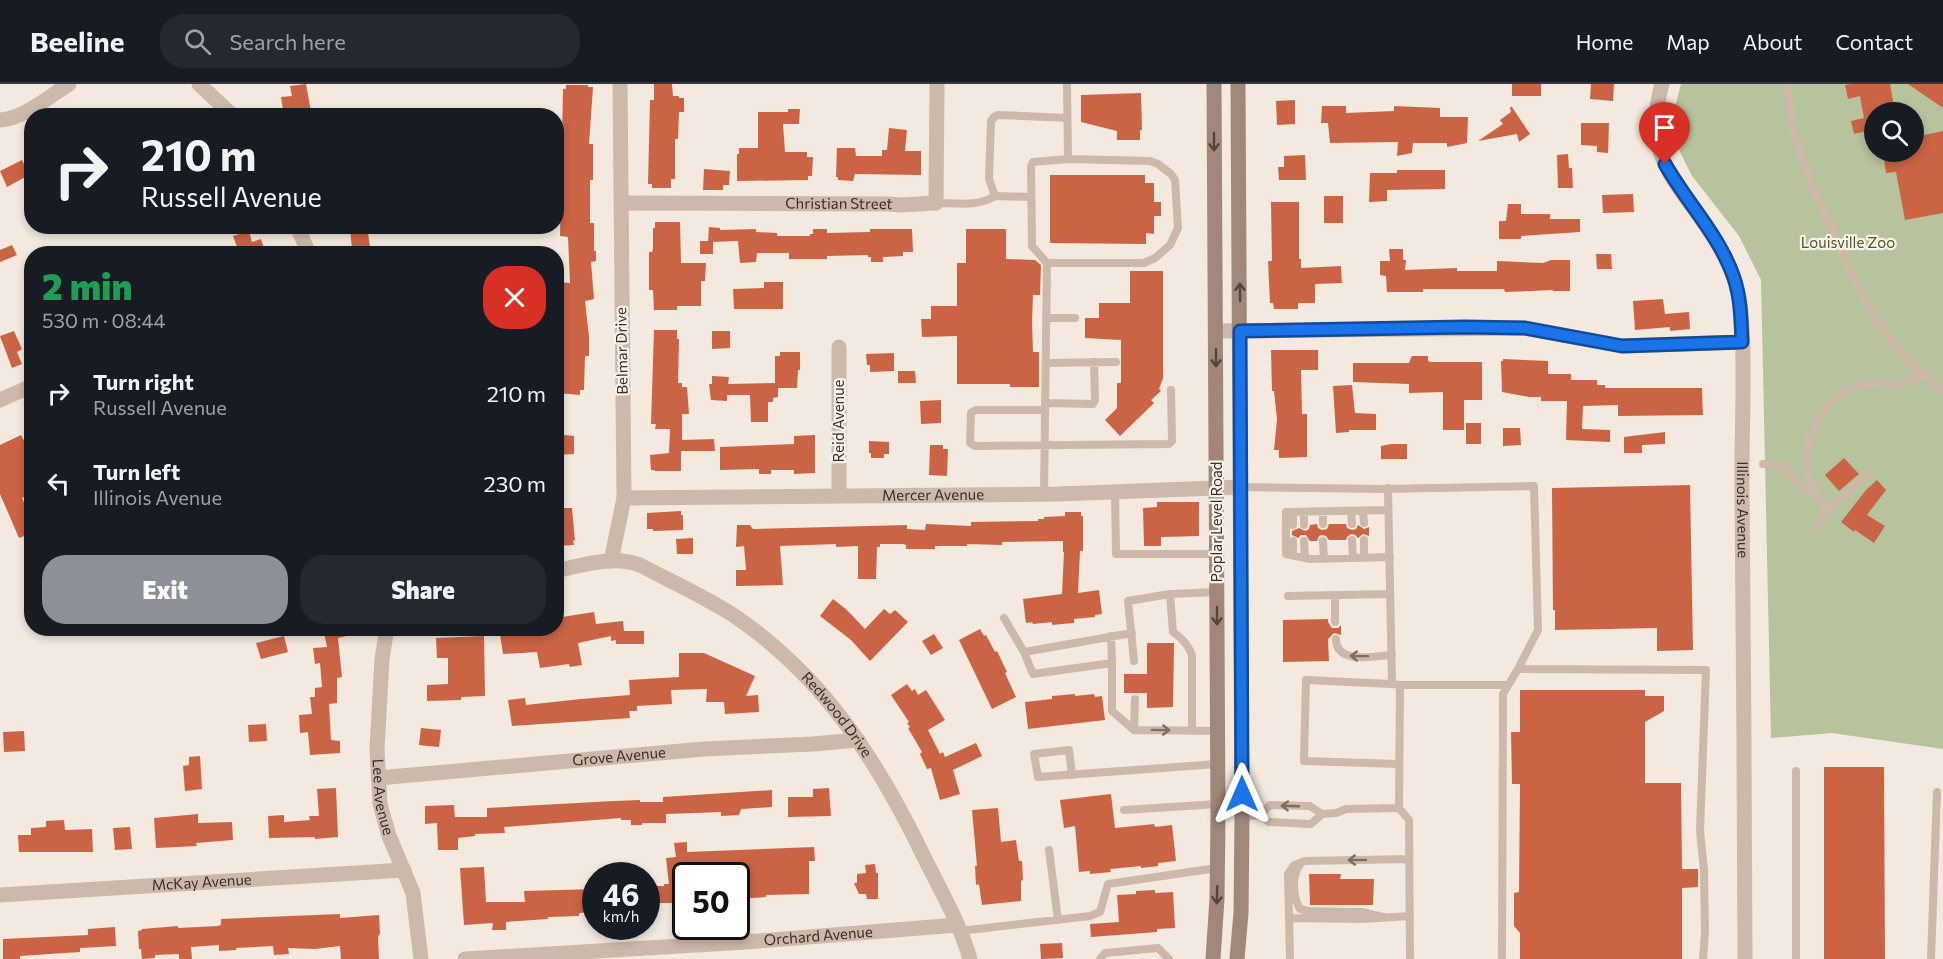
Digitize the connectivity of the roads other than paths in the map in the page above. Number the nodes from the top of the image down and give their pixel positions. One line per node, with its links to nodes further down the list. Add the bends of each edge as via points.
1 (69, 84): 10 (street)
2 (199, 84): 11 (street)
3 (620, 84): 18 (street, Belmar Drive)
4 (938, 84): 19 (street)
5 (1067, 84): 13 (lane)
6 (1214, 84): 23 (main road, Poplar Level Road, one-way to 23)
7 (1238, 84): 24 (main road, Poplar Level Road, one-way to 7)
8 (1662, 84): 25 (street, Illinois Avenue, via 1657,142 1675,181 1729,265 1739,298)
9 (1788, 84): 30 (lane, via 1791,123 1816,194 1855,282 1888,338)
10 (31, 108)
11 (224, 108)
12 (24, 112): 14 (street)
13 (1067, 117): 15 (lane); 16 (lane, via 994,117 989,179)
14 (0, 120)
15 (1068, 159): 17 (lane, via 1033,162); 20 (lane, via 1150,161 1166,169 1174,180 1178,228 1170,245 1144,263)
16 (995, 196): 17 (lane); 19 (lane, via 980,203)
17 (1030, 197): 20 (lane, via 1032,246)
18 (621, 203): 19 (street, Christian Street, via 901,206); 46 (street, Belmar Drive)
19 (936, 203)
20 (1047, 263): 21 (lane)
21 (1046, 318): 22 (lane); 29 (lane)
22 (1075, 318)
23 (1216, 331): 24 (street); 41 (main road, Poplar Level Road, one-way to 41)
24 (1240, 331): 25 (street, via 1525,328 1622,346); 39 (main road, Poplar Level Road)
25 (1742, 342): 131 (street, Illinois Avenue)
26 (839, 347): 44 (street, Reid Avenue)
27 (1094, 362): 28 (lane); 29 (lane); 35 (lane, via 1093,404)
28 (1116, 362)
29 (1046, 363): 35 (lane)
30 (1923, 373): 33 (lane); 45 (lane, via 1902,385 1875,383 1848,388 1825,409 1816,425 1807,463)
31 (24, 390): 34 (street)
32 (1171, 390): 36 (lane, via 1169,444)
33 (1943, 392)
34 (0, 400)
35 (1045, 406): 36 (lane); 36 (lane, via 975,410 971,413 970,443)
36 (1045, 446): 43 (lane)
37 (1763, 464): 45 (lane, via 1783,468)
38 (1870, 472): 50 (lane)
39 (1241, 487): 40 (lane); 41 (street, Mercer Avenue); 108 (main road, Poplar Level Road)
40 (1388, 488): 47 (lane); 89 (lane, via 1534,486 1538,630)
41 (1217, 489): 42 (street, Mercer Avenue); 65 (main road, Poplar Level Road)
42 (1115, 492): 43 (street, Mercer Avenue); 65 (lane, via 1116,554)
43 (1044, 494): 44 (street, Mercer Avenue)
44 (839, 495): 46 (street, Mercer Avenue)
45 (1815, 495): 50 (lane)
46 (624, 498): 72 (street, Belmar Drive)
47 (1388, 510): 49 (lane); 70 (lane)
48 (1351, 511): 49 (lane); 53 (lane); 55 (lane)
49 (1363, 511): 56 (lane)
50 (1827, 511): 59 (lane)
51 (1293, 512): 52 (lane); 57 (lane); 66 (lane, via 1286,513 1286,554)
52 (1304, 512): 53 (lane); 58 (lane)
53 (1323, 512): 54 (lane)
54 (1323, 524)
55 (1352, 524)
56 (1364, 524)
57 (1293, 525)
58 (1304, 525)
59 (1815, 529)
60 (1352, 540): 68 (lane)
61 (1364, 540): 69 (lane)
62 (1293, 541): 66 (lane)
63 (1304, 541): 67 (lane)
64 (1323, 541): 71 (lane)
65 (1217, 554): 74 (main road, Poplar Level Road)
66 (1293, 555): 67 (lane)
67 (1305, 558): 71 (lane)
68 (1353, 558): 69 (lane); 71 (lane)
69 (1364, 558): 70 (lane)
70 (1390, 558): 76 (lane)
71 (1324, 559)
72 (611, 561): 73 (street); 96 (street, Redwood Drive, via 640,565 714,603 751,628 805,674)
73 (564, 570)
74 (1217, 592): 75 (lane); 95 (main road, Poplar Level Road, one-way to 95)
75 (1170, 594): 81 (lane, via 1128,601); 94 (lane, via 1173,632 1192,655)
76 (1390, 594): 77 (lane); 86 (lane)
77 (1335, 595): 78 (lane); 80 (lane)
78 (1288, 596)
79 (1004, 618): 85 (lane)
80 (1335, 622)
81 (1132, 633): 83 (lane); 87 (lane)
82 (386, 636): 101 (street, Lee Avenue)
83 (1112, 636): 85 (lane); 88 (lane)
84 (1336, 639): 86 (lane, one-way to 84, via 1351,657 1338,650)
85 (1024, 652): 88 (lane, via 1033,674)
86 (1392, 656): 90 (lane)
87 (1134, 662)
88 (1112, 663): 93 (lane, via 1112,711)
89 (1518, 669): 91 (lane); 130 (lane, via 1706,670 1700,831 1705,922)
90 (1396, 685): 91 (lane); 98 (lane); 98 (lane, via 1306,680 1304,761)
91 (1508, 685): 129 (lane, via 1503,694)
92 (1135, 699): 93 (lane)
93 (1134, 730): 94 (lane, one-way to 94)
94 (1192, 730): 95 (lane)
95 (1218, 731): 97 (main road, Poplar Level Road)
96 (858, 740): 101 (street, Grove Avenue, via 704,749); 119 (street, Redwood Drive, via 894,799)
97 (1218, 764): 100 (lane); 105 (main road, Poplar Level Road)
98 (1399, 764): 103 (lane)
99 (1796, 771): 132 (lane)
100 (1072, 775): 100 (lane, via 1038,777 1034,754 1069,750)
101 (378, 778): 113 (street, Lee Avenue, via 389,836)
102 (1936, 792): 133 (lane)
103 (1399, 808): 106 (lane, via 1346,809); 110 (lane, via 1409,820)
104 (1124, 810): 105 (lane)
105 (1218, 811): 108 (main road); 112 (main road, Poplar Level Road)
106 (1322, 814): 107 (lane, via 1311,824 1269,822); 107 (lane, one-way to 107, via 1310,806 1270,805)
107 (1260, 815): 108 (lane)
108 (1242, 817): 126 (main road, Poplar Level Road)
109 (1049, 850): 118 (lane)
110 (1409, 859): 111 (lane, one-way to 111); 115 (lane)
111 (1305, 861): 116 (lane, via 1296,871 1296,901 1300,909); 117 (lane, via 1294,865 1288,874)
112 (1217, 868): 118 (lane, via 1108,884 1100,912); 125 (main road, Poplar Level Road, one-way to 125)
113 (404, 870): 114 (street, McKay Avenue); 120 (street, Lee Avenue, via 415,901)
114 (0, 895)
115 (1410, 916): 116 (lane); 128 (lane)
116 (1383, 917): 117 (lane)
117 (1290, 918): 127 (lane)
118 (1058, 920): 119 (lane)
119 (958, 928): 121 (street, Orchard Avenue); 122 (street, Redwood Drive)
120 (421, 959)
121 (465, 959)
122 (969, 959)
123 (1100, 959): 124 (lane, via 1105,952 1158,948)
124 (1169, 959)
125 (1213, 959)
126 (1238, 959)
127 (1290, 959)
128 (1410, 959)
129 (1502, 959)
130 (1702, 959)
131 (1744, 959)
132 (1796, 959)
133 (1931, 959)

